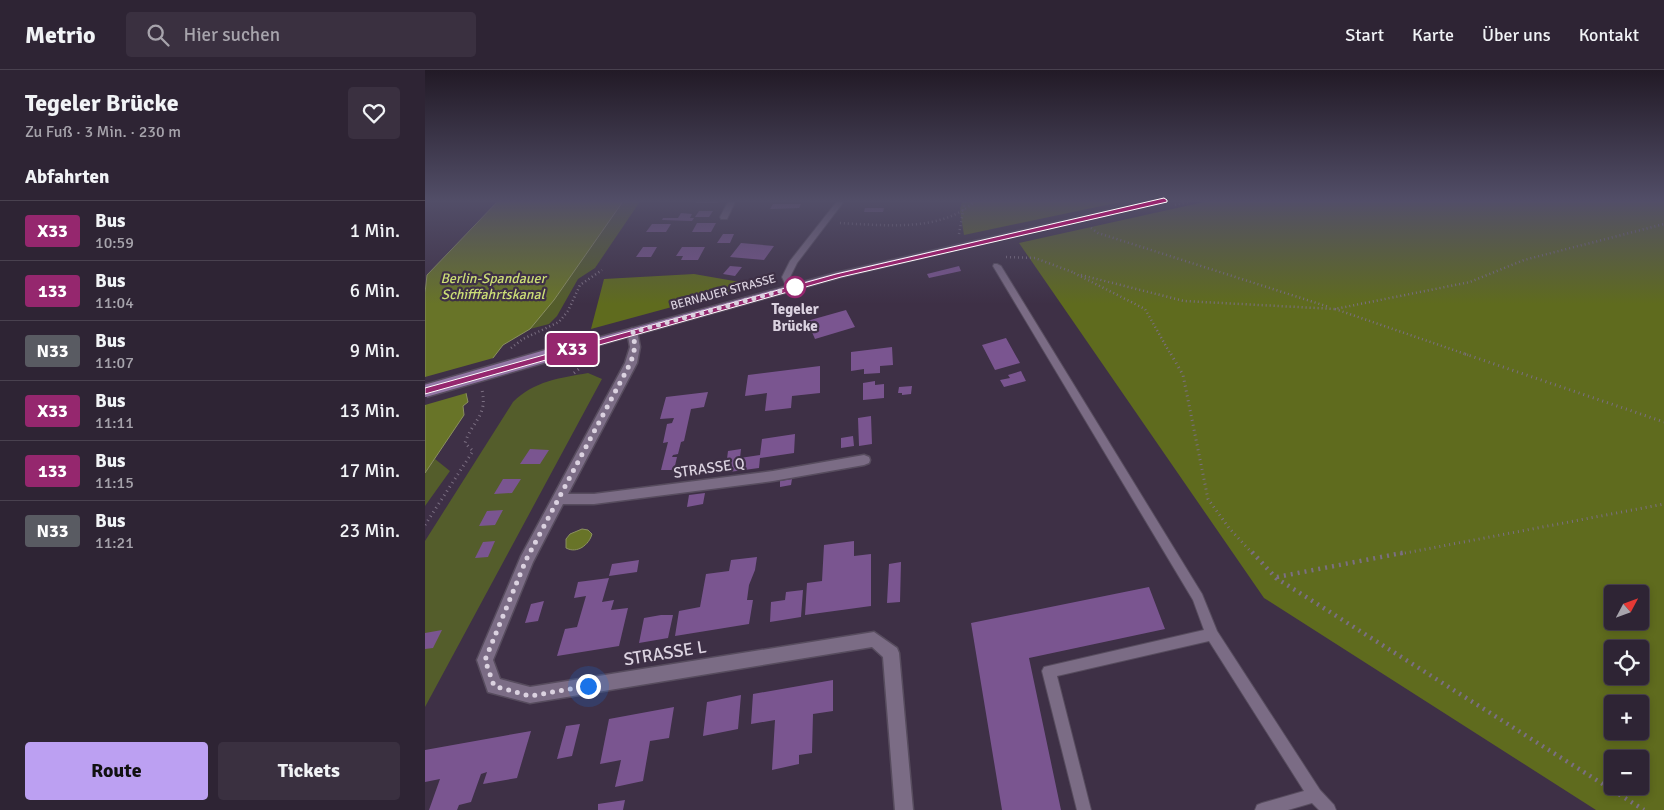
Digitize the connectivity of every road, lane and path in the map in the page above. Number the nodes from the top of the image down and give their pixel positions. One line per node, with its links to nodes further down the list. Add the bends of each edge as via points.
1 (816, 235): 9 (lane, via 786,277)
2 (959, 235): 6 (path)
3 (1010, 235): 6 (main road, BERNAUER STRASSE)
4 (1103, 235): 10 (path)
5 (1623, 235): 10 (path, via 1524,260 1470,282)
6 (963, 245): 9 (main road, BERNAUER STRASSE)
7 (998, 262): 8 (path, via 1035,258); 20 (lane, via 1198,598)
8 (1074, 273): 10 (path, via 1184,301); 19 (path, via 1145,309 1183,375 1208,499 1229,528)
9 (791, 288): 11 (main road, BERNAUER STRASSE)
10 (1335, 309): 13 (path)
11 (633, 332): 12 (main road, BERNAUER STRASSE, bridge); 16 (street, STRASSE L, via 635,347 631,362)
12 (425, 391)
13 (1664, 422)
14 (472, 448): 18 (path)
15 (864, 460): 16 (street, STRASSE Q, via 773,476 594,499)
16 (558, 500): 22 (street, STRASSE L, via 526,560 485,660 494,686 530,696 874,639 891,653)
17 (1664, 504): 19 (path)
18 (425, 525)
19 (1277, 578): 26 (path)
20 (1212, 634): 21 (lane); 23 (lane, via 1049,671)
21 (1315, 795): 24 (lane); 25 (lane)
22 (904, 810)
23 (1084, 810)
24 (1261, 810)
25 (1329, 810)
26 (1644, 810)

